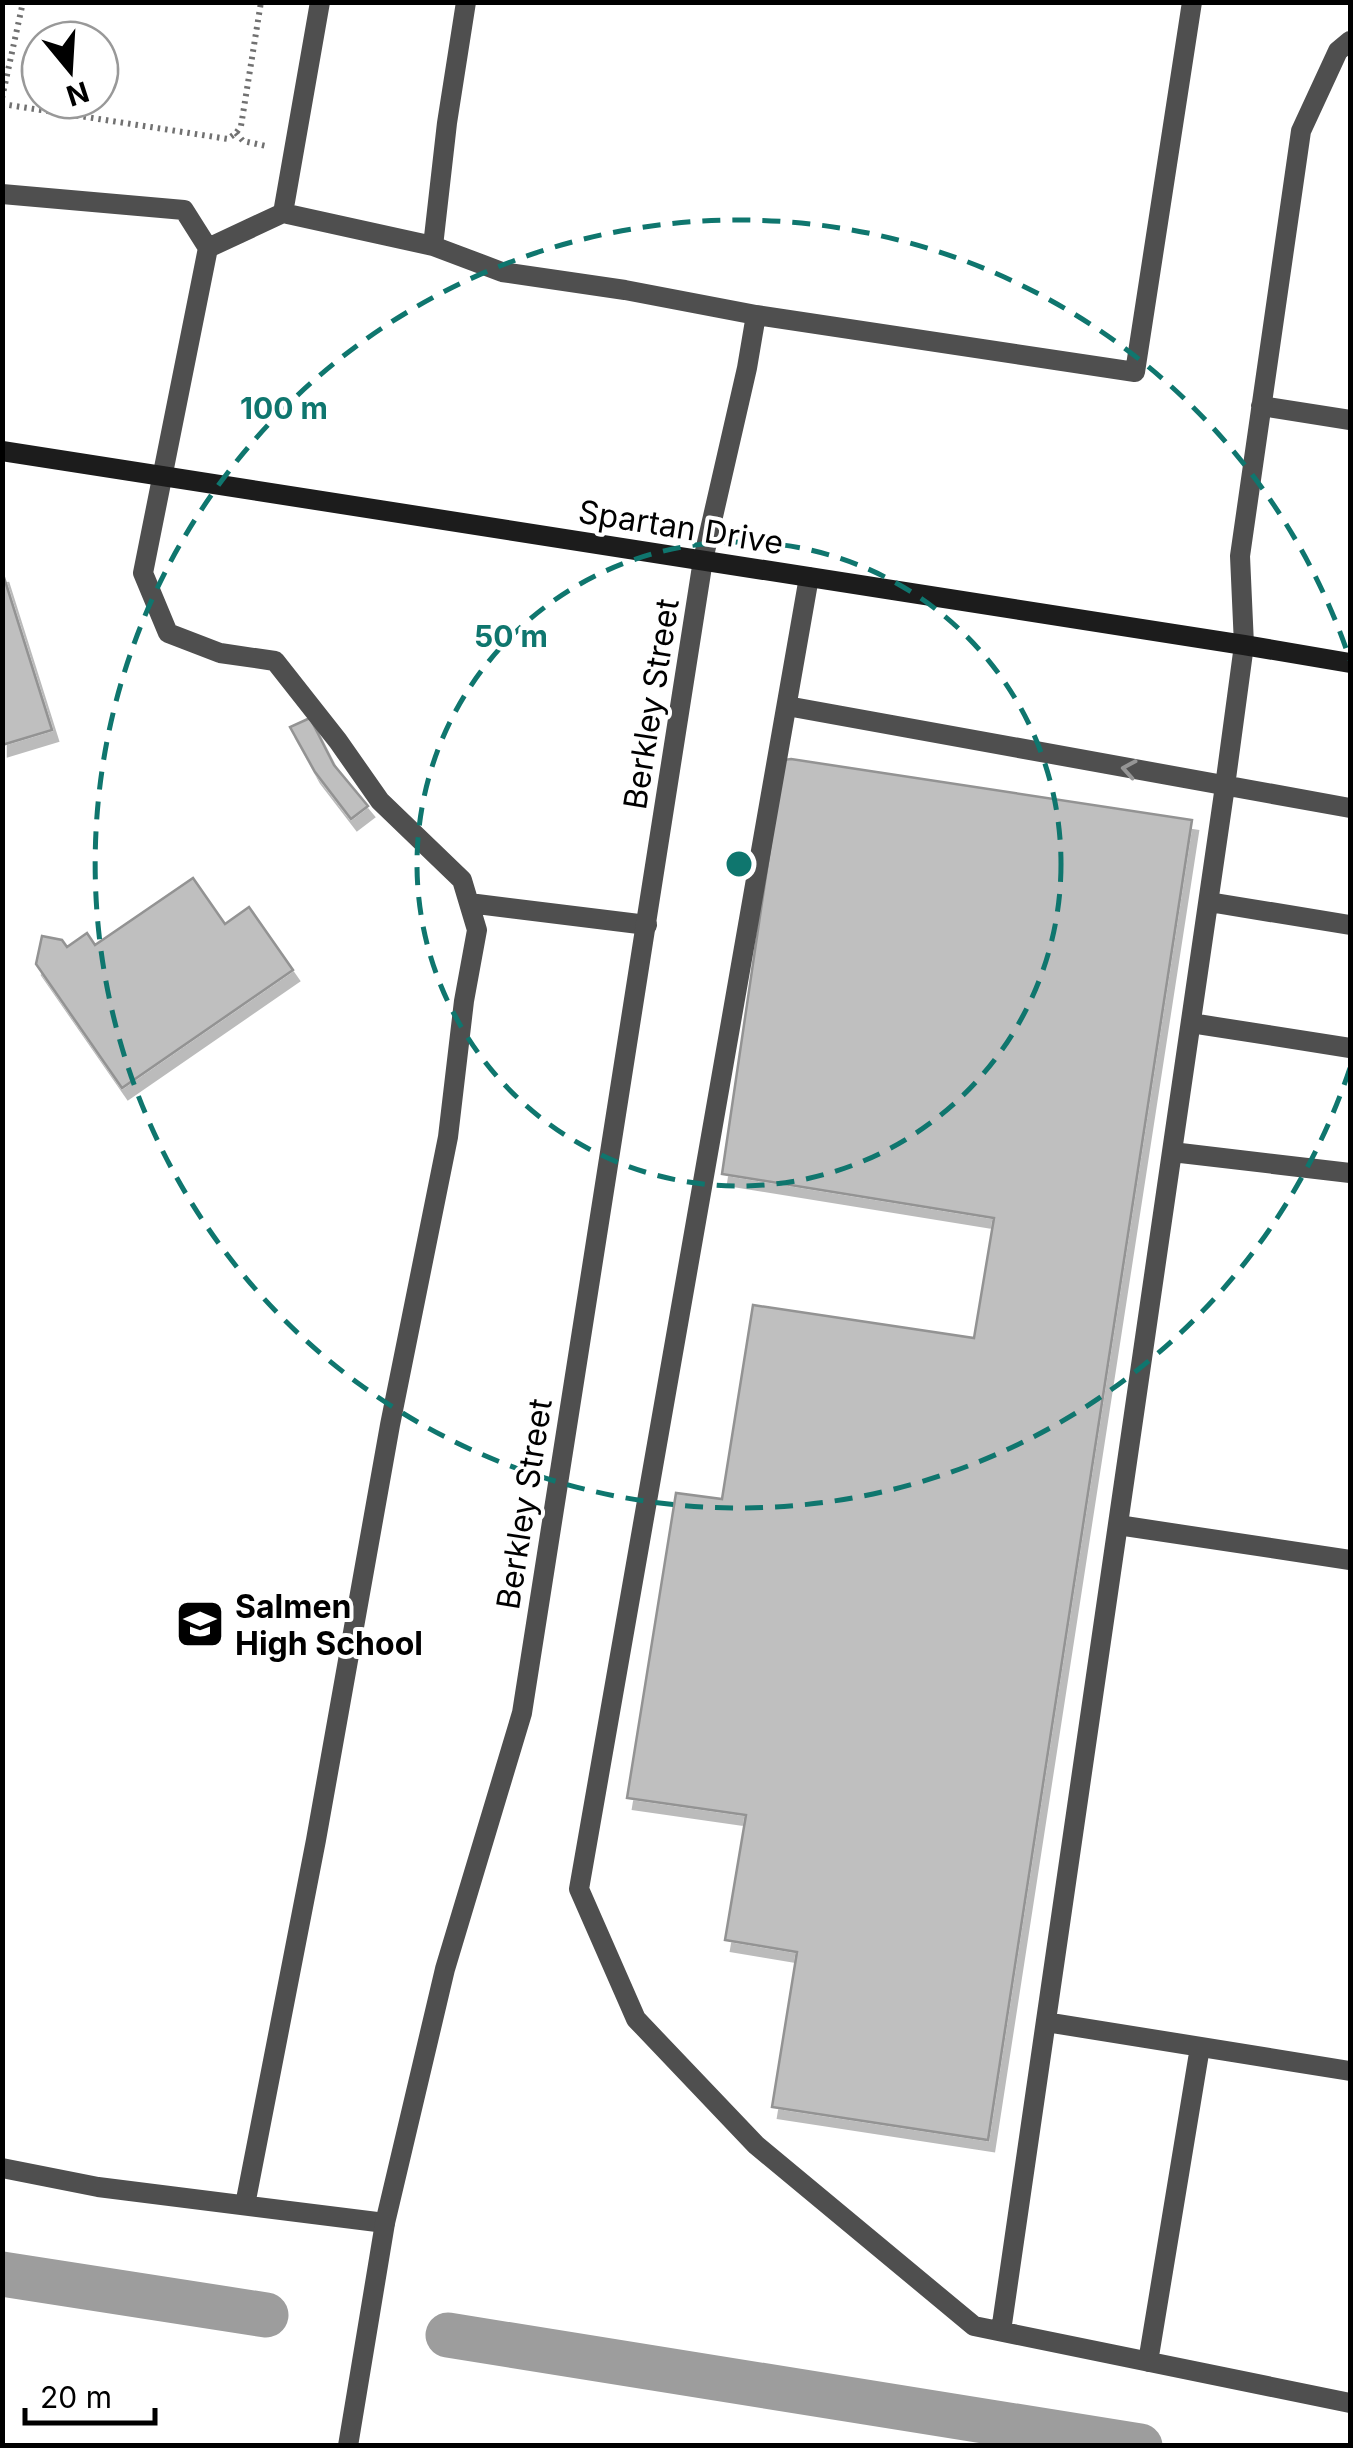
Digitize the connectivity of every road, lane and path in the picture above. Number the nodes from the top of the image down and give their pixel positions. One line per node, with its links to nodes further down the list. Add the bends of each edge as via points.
1 (23, 2): 7 (path)
2 (261, 2): 7 (path, via 241,126 228,139)
3 (320, 2): 9 (street)
4 (466, 2): 10 (street)
5 (1192, 2): 12 (street, via 1135,372)
6 (1350, 41): 13 (street, via 1338,51 1301,131)
7 (2, 101)
8 (2, 194): 11 (street, via 184,210)
9 (283, 212): 10 (street); 11 (street)
10 (433, 246): 12 (street, via 502,272)
11 (208, 248): 16 (street)
12 (756, 315): 17 (street, Berkley Street)
13 (1261, 406): 14 (street); 19 (street, via 1240,556)
14 (1350, 420)
15 (2, 450): 16 (street, Spartan Drive)
16 (161, 476): 17 (street, Spartan Drive); 25 (street, via 143,573 168,633 220,652 276,661 380,801 462,880)
17 (703, 560): 18 (street, Spartan Drive); 26 (street, Berkley Street)
18 (809, 578): 19 (street, Spartan Drive); 21 (street)
19 (1244, 645): 20 (street, Spartan Drive); 22 (street)
20 (1350, 663)
21 (787, 706): 22 (street, one-way to 21); 40 (street, via 579,1889 636,2019 649,2033 756,2145 974,2326)
22 (1225, 786): 23 (street); 24 (street)
23 (1350, 808)
24 (1209, 902): 27 (street); 28 (street)
25 (469, 903): 26 (street); 38 (street, via 477,930 448,1137)
26 (647, 925): 39 (street, Berkley Street, via 522,1713 445,1969)
27 (1350, 926)
28 (1191, 1023): 29 (street); 30 (street)
29 (1350, 1048)
30 (1172, 1152): 31 (street); 32 (street)
31 (1350, 1173)
32 (1118, 1525): 33 (street); 34 (street)
33 (1350, 1560)
34 (1046, 2022): 35 (street); 40 (street)
35 (1200, 2048): 36 (street); 41 (street)
36 (1350, 2072)
37 (2, 2168): 38 (street)
38 (245, 2206): 39 (street)
39 (385, 2223): 43 (street, Berkley Street)
40 (1001, 2331): 41 (street)
41 (1148, 2362): 42 (street)
42 (1350, 2403)
43 (348, 2446)

